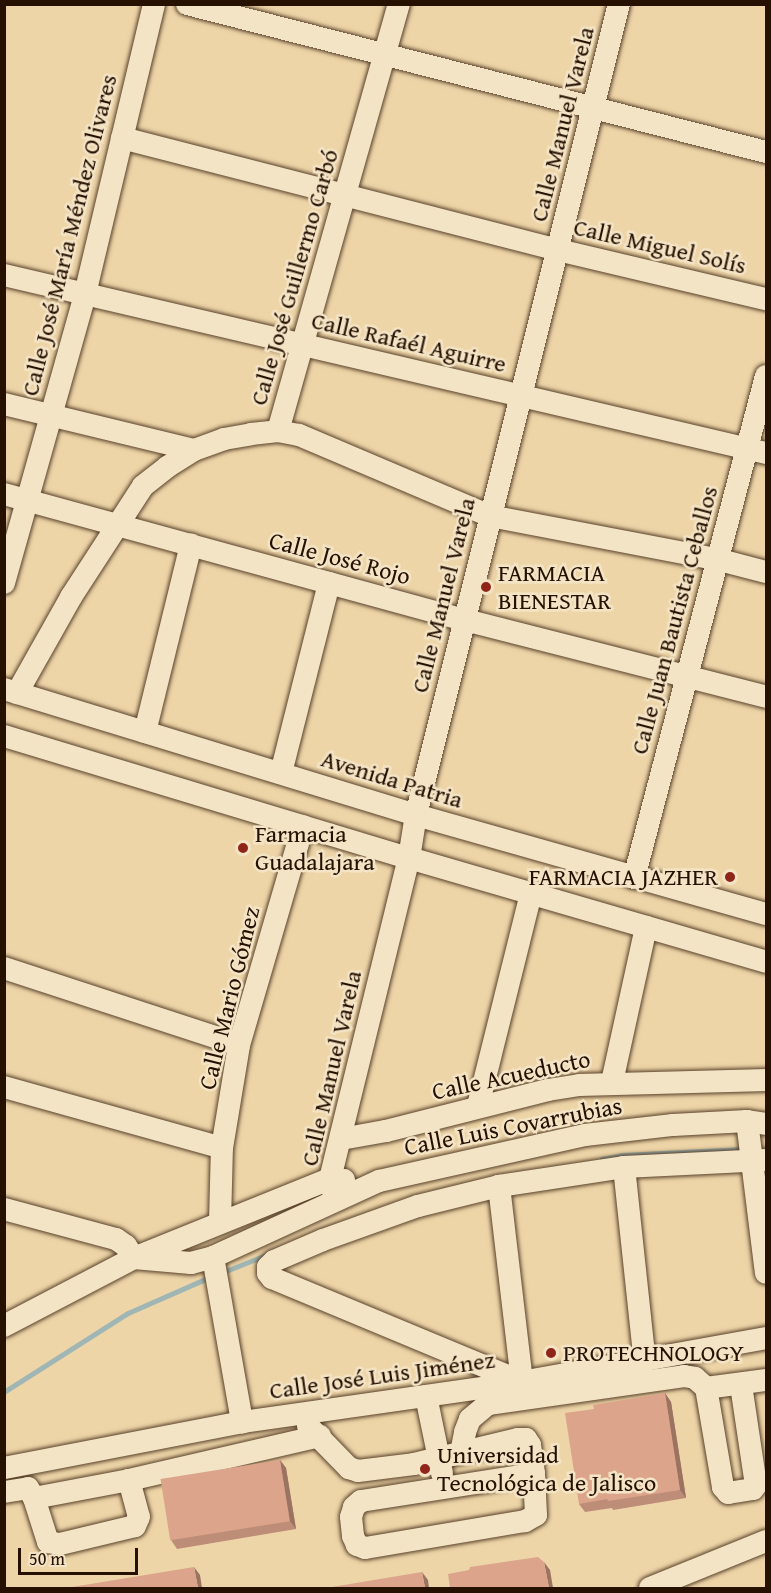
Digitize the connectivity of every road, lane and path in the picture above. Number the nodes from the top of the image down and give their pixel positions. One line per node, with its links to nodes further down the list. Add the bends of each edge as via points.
1 (154, 4): 7 (street, Calle José María Méndez Olivares)
2 (187, 4): 5 (street)
3 (399, 4): 5 (street, Calle José Guillermo Carbó)
4 (619, 4): 6 (street, Calle Manuel Varela)
5 (386, 56): 6 (street); 9 (street, Calle José Guillermo Carbó)
6 (594, 108): 8 (street); 10 (street, Calle Manuel Varela)
7 (122, 138): 9 (street, Calle Miguel Solís); 12 (street, Calle José María Méndez Olivares)
8 (766, 152)
9 (345, 195): 10 (street, Calle Miguel Solís); 14 (street, Calle José Guillermo Carbó)
10 (558, 250): 13 (street, Calle Miguel Solís); 16 (street, Calle Manuel Varela)
11 (4, 275): 12 (street, Calle Rafaél Aguirre)
12 (85, 294): 14 (street, Calle Rafaél Aguirre); 18 (street, Calle José María Méndez Olivares)
13 (766, 299)
14 (303, 345): 16 (street, Calle Rafaél Aguirre); 19 (street, Calle José Guillermo Carbó)
15 (766, 376): 21 (street, Calle Juan Bautista Ceballos)
16 (521, 396): 21 (street, Calle Rafaél Aguirre); 24 (street, Calle Manuel Varela)
17 (4, 404): 18 (street)
18 (51, 416): 20 (street); 23 (street, Calle José María Méndez Olivares)
19 (278, 431): 20 (street, Calle José Guillermo Carbó, via 224,439); 24 (street, via 322,444)
20 (194, 450): 25 (street, Calle José Guillermo Carbó, via 166,466 143,486)
21 (757, 451): 27 (street, Calle Juan Bautista Ceballos)
22 (4, 494): 23 (street, Calle José Rojo)
23 (27, 500): 25 (street, Calle José Rojo); 29 (street, Calle José María Méndez Olivares)
24 (490, 516): 27 (street); 31 (street, Calle Manuel Varela)
25 (117, 525): 26 (street, Calle José Rojo); 33 (street, Calle José Guillermo Carbó)
26 (191, 545): 30 (street, Calle José Rojo); 35 (street)
27 (716, 559): 28 (street); 32 (street, Calle Juan Bautista Ceballos)
28 (766, 572)
29 (4, 583)
30 (329, 583): 31 (street, Calle José Rojo); 37 (street)
31 (465, 620): 32 (street, Calle José Rojo); 38 (street, Calle Manuel Varela)
32 (688, 677): 34 (street, Calle José Rojo); 41 (street, Calle Juan Bautista Ceballos)
33 (11, 691): 35 (street, Avenida Patria)
34 (766, 697)
35 (145, 732): 37 (street, Avenida Patria)
36 (4, 736): 39 (street)
37 (281, 773): 38 (street, Avenida Patria)
38 (416, 814): 40 (street, Calle Manuel Varela); 41 (street, Avenida Patria)
39 (303, 826): 40 (street); 47 (street, Calle Mario Gómez)
40 (409, 858): 42 (street); 52 (street, Calle Manuel Varela)
41 (634, 878): 43 (street, Avenida Patria)
42 (531, 894): 44 (street); 51 (street)
43 (766, 914)
44 (646, 927): 45 (street); 49 (street)
45 (766, 962)
46 (4, 968): 47 (street)
47 (239, 1045): 54 (street, Calle Mario Gómez)
48 (766, 1080): 49 (street, Calle Acueducto)
49 (612, 1082): 51 (street, Calle Acueducto, via 548,1090)
50 (4, 1087): 54 (street)
51 (478, 1106): 52 (street, Calle Acueducto)
52 (341, 1139): 57 (street, Calle Manuel Varela)
53 (756, 1142): 55 (street); 57 (street, Calle Luis Covarrubias, via 673,1125 585,1135); 62 (street)
54 (222, 1148): 59 (street, Calle Mario Gómez)
55 (624, 1167): 56 (street); 65 (street)
56 (499, 1186): 67 (street); 67 (street, via 418,1206 323,1240 274,1261 268,1273 272,1278)
57 (333, 1190): 59 (street, Calle Luis Covarrubias); 61 (street, Calle Luis Covarrubias)
58 (4, 1209): 60 (street, via 116,1239)
59 (220, 1222): 60 (street, Calle Luis Covarrubias)
60 (134, 1258): 61 (street, Calle Luis Covarrubias); 63 (street, Calle Luis Covarrubias)
61 (215, 1262): 72 (street)
62 (766, 1273)
63 (4, 1326)
64 (766, 1338): 65 (street, Calle José Luis Jiménez)
65 (645, 1362): 67 (street, Calle José Luis Jiménez)
66 (766, 1380): 68 (street)
67 (522, 1382): 70 (street, Calle José Luis Jiménez)
68 (741, 1384): 69 (street); 69 (street, via 756,1485 753,1489 728,1493 723,1488)
69 (706, 1389): 74 (street, via 695,1378 684,1376 488,1404 470,1419)
70 (426, 1396): 71 (street, Calle José Luis Jiménez); 75 (street)
71 (295, 1414): 72 (street, Calle José Luis Jiménez); 73 (street)
72 (242, 1422): 76 (street, Calle José Luis Jiménez)
73 (320, 1436): 75 (street, via 349,1468 358,1471); 78 (street)
74 (461, 1453): 75 (street); 77 (street, via 526,1439)
75 (438, 1459): 79 (street)
76 (4, 1468)
77 (534, 1474): 79 (street); 79 (street, via 536,1515 525,1521 365,1548 357,1545 351,1517 354,1507 361,1502)
78 (129, 1480): 81 (street); 81 (street, via 139,1517 135,1526 60,1544 51,1544 47,1539)
79 (446, 1488)
80 (4, 1492): 81 (street, via 28,1488)
81 (34, 1498)
82 (766, 1540): 83 (street)
83 (650, 1588)

